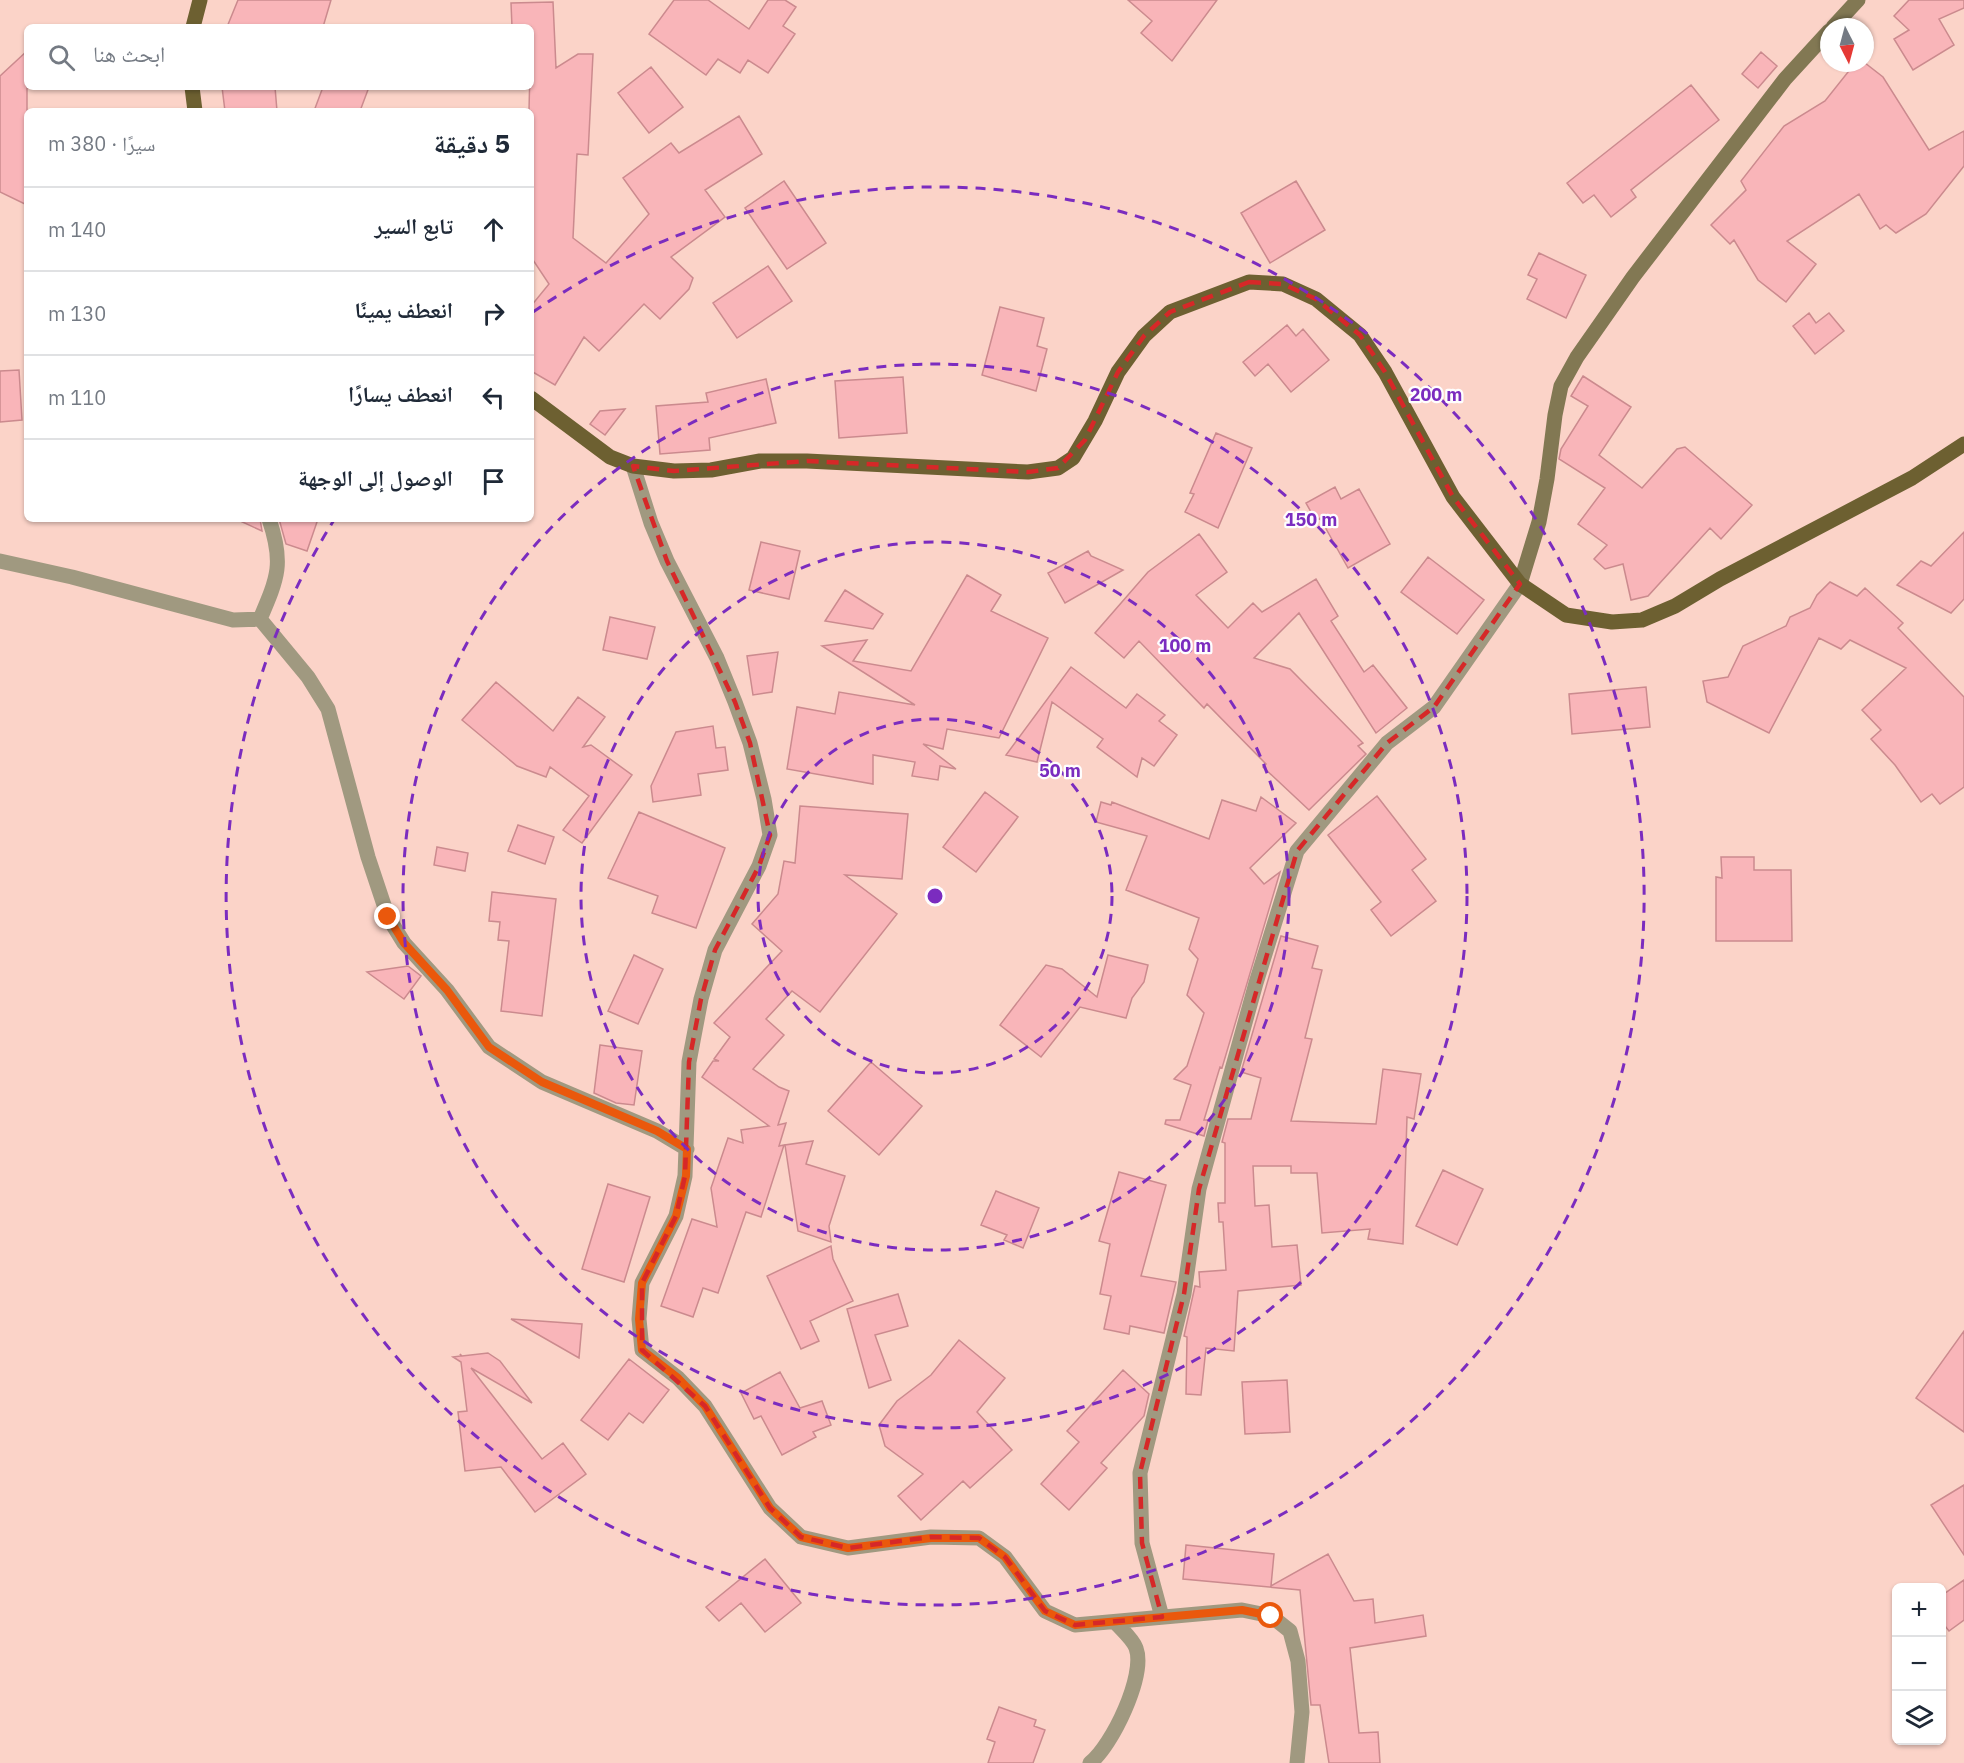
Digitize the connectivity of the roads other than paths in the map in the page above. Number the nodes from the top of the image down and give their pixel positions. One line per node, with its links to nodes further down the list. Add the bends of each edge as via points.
1 (200, 0): 4 (main road)
2 (1858, 0): 3 (street)
3 (1841, 18)
4 (194, 24)
5 (1820, 41): 13 (street, via 1785,79 1577,357 1561,386 1548,479)
6 (192, 90): 7 (main road)
7 (195, 108)
8 (534, 400): 10 (main road, via 610,457)
9 (1964, 444): 13 (main road, via 1912,478 1642,620 1612,622 1566,615)
10 (633, 466): 13 (main road, via 711,470 760,461 807,461 1029,472 1058,468 1073,458 1085,440 1118,372 1144,336 1170,312 1249,282 1283,284 1316,299 1360,335 1385,372 1453,497); 15 (street, via 667,561 735,702 753,754 770,835 759,866 715,950 701,999 689,1062)
11 (270, 522): 14 (street, via 279,547 275,584)
12 (0, 561): 14 (street, via 233,620)
13 (1520, 584): 16 (street, via 1434,707 1387,743 1297,851 1199,1189 1185,1294 1140,1473 1142,1543)
14 (260, 619): 15 (street, via 308,677 328,709 371,867 388,917 404,943 447,990 489,1047 542,1082 657,1131)
15 (687, 1149): 17 (street, via 686,1176 676,1216 642,1283 642,1350 705,1406 770,1508 801,1537 848,1548 931,1538 979,1538 1005,1557 1045,1611 1075,1625)
16 (1162, 1617): 17 (street); 19 (street, via 1242,1610 1271,1616 1290,1631 1298,1661 1302,1712)
17 (1114, 1622): 18 (street, via 1136,1647 1137,1674 1118,1724)
18 (1090, 1763)
19 (1297, 1763)

